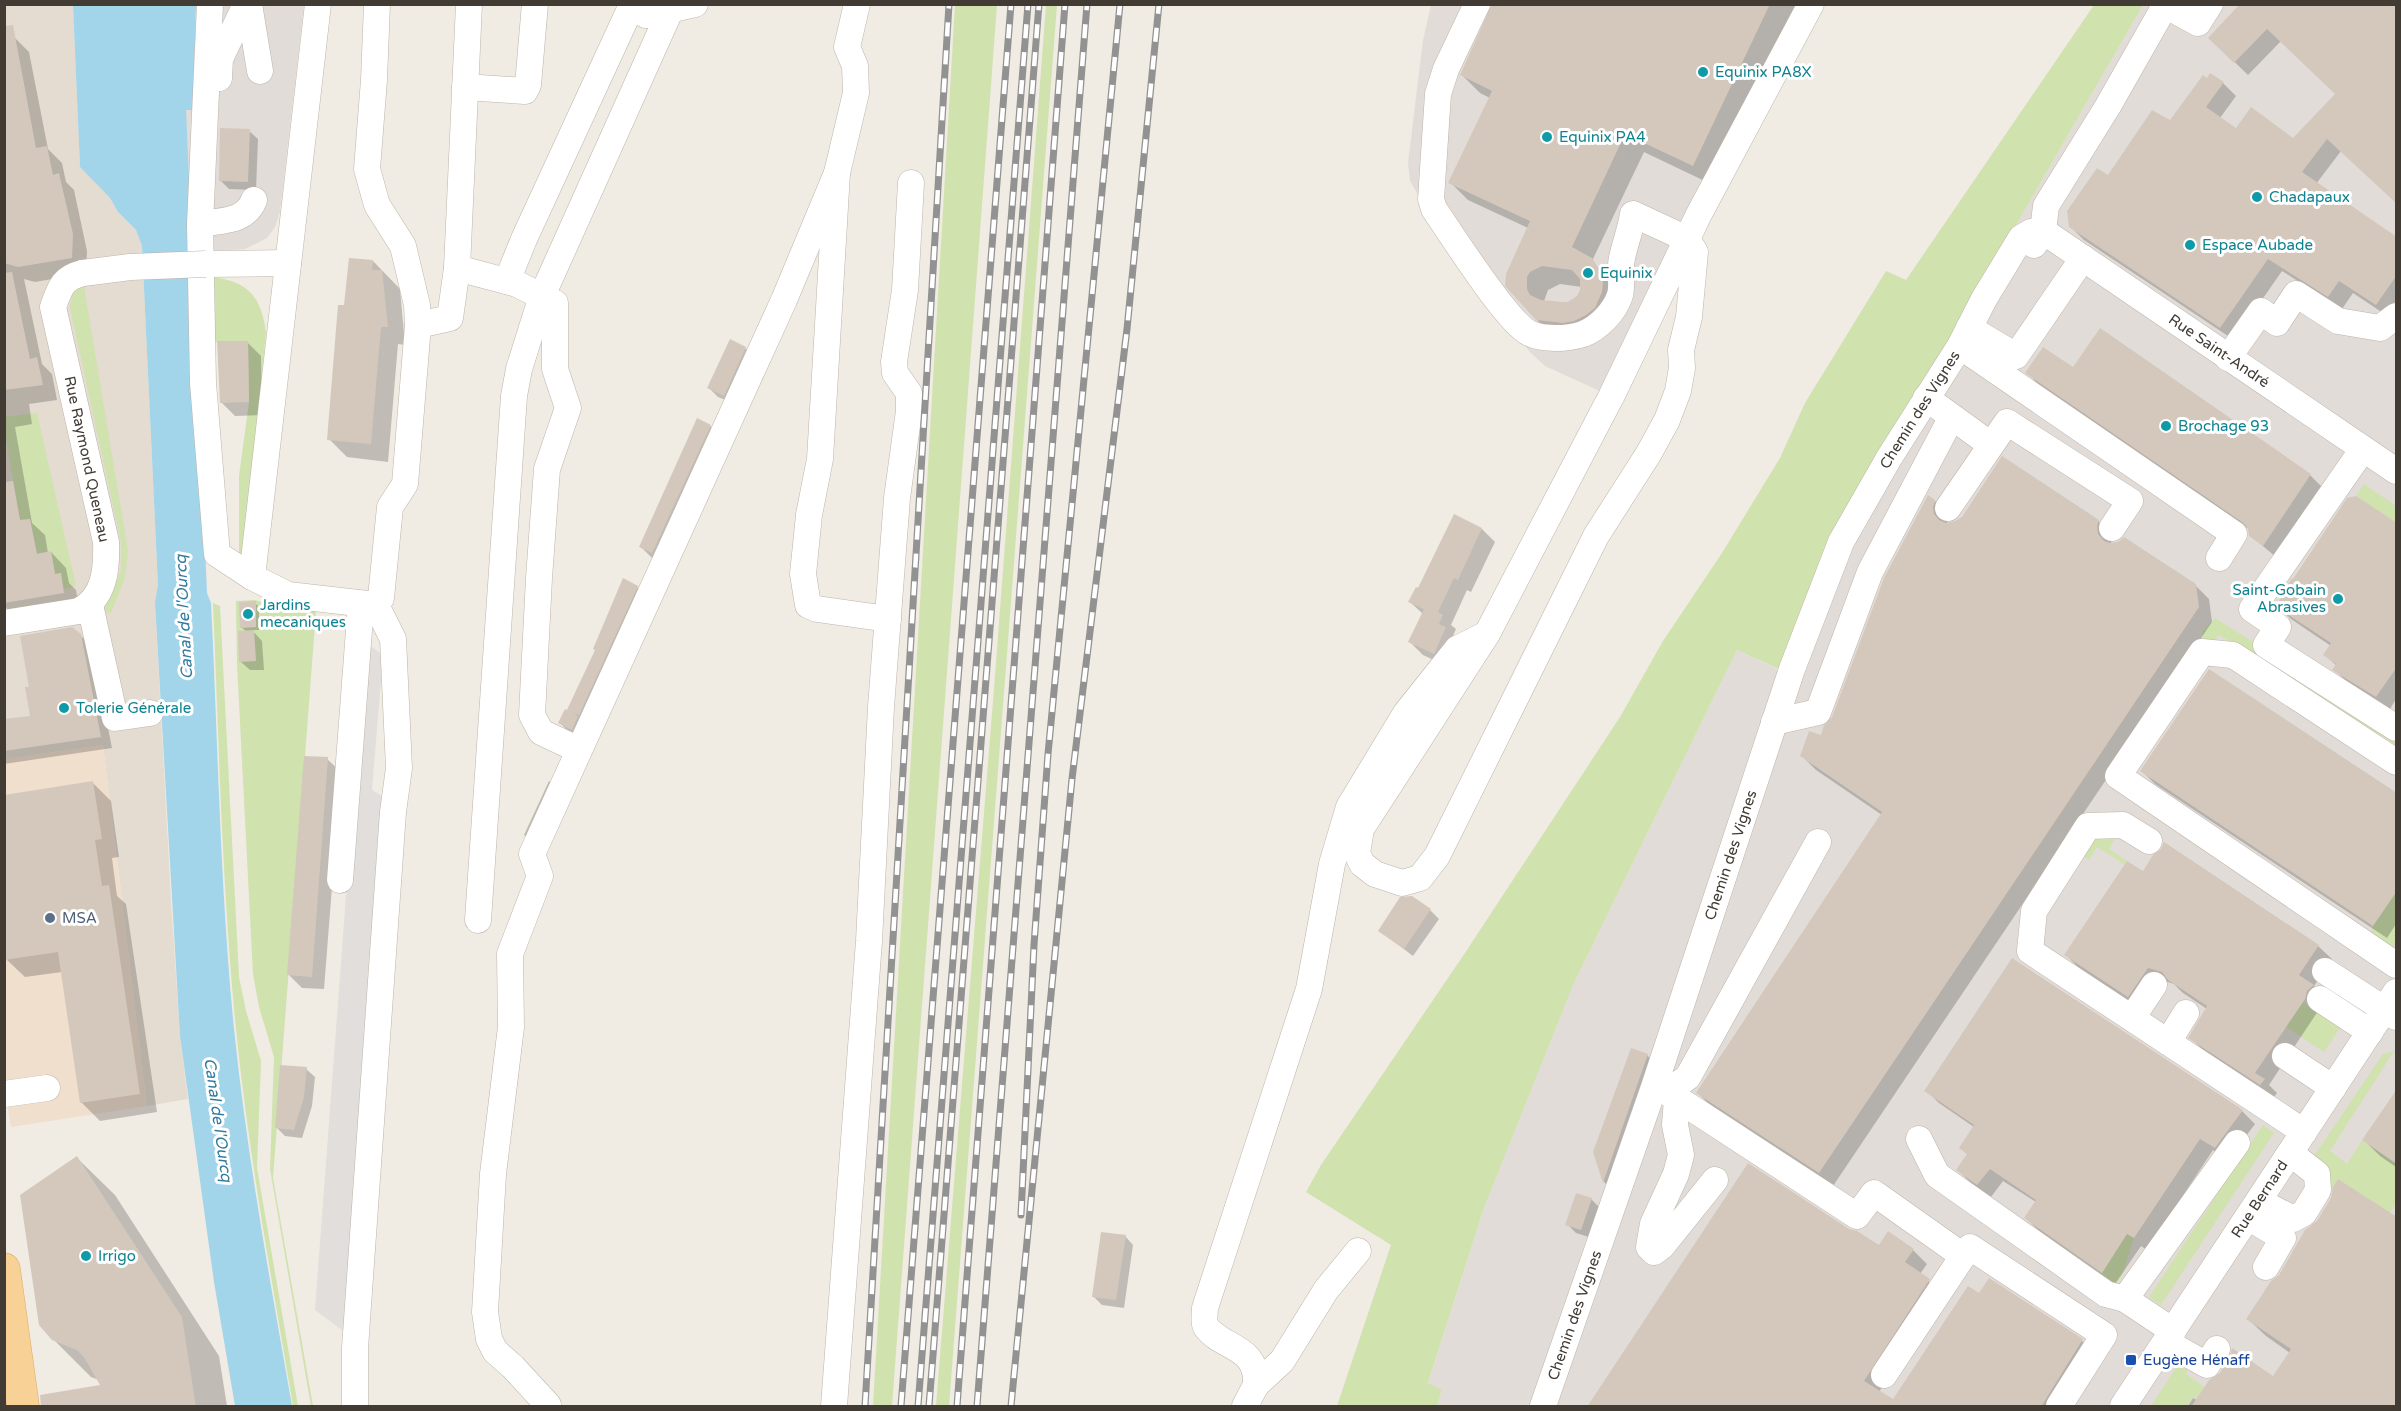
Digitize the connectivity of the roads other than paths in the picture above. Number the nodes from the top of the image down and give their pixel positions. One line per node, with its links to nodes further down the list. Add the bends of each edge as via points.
1 (210, 4): 21 (street)
2 (247, 4): 15 (street); 19 (street, via 220,59)
3 (318, 4): 25 (street)
4 (377, 4): 30 (street, via 367,169 377,205 403,246)
5 (469, 4): 16 (street)
6 (535, 4): 16 (street, via 525,91)
7 (694, 4): 14 (street)
8 (857, 4): 17 (street, via 847,47 855,66 856,93)
9 (1477, 4): 23 (street, via 1438,94 1431,199 1441,219 1519,326 1530,334 1572,337 1587,332 1610,314 1620,294 1621,260 1634,214)
10 (1810, 4): 23 (street)
11 (2210, 4): 12 (street, via 2198,23)
12 (2165, 5): 22 (street, Chemin des Vignes, via 2046,206)
13 (630, 6): 14 (street, via 646,15); 27 (street)
14 (670, 11): 28 (street)
15 (260, 71)
16 (465, 87): 26 (street)
17 (837, 173): 44 (street, via 820,459 803,574 808,605); 50 (street, via 784,300)
18 (911, 183): 44 (street, via 905,290 894,362 895,373 909,393 909,411 897,498)
19 (214, 193)
20 (254, 200): 21 (street, via 242,217)
21 (200, 224): 41 (street, via 203,383 217,554)
22 (2043, 231): 24 (street, Rue Saint-André); 31 (street, Chemin des Vignes, via 1984,322)
23 (1687, 239): 46 (street, via 1603,412); 46 (street, via 1695,252 1693,286 1678,391 1666,420 1596,536 1437,856 1420,878 1402,883 1375,874 1362,864 1357,853 1361,829)
24 (2083, 258): 31 (street, via 2016,356); 32 (street, Rue Saint-André)
25 (288, 263): 41 (street); 42 (street, Rue Raymond Queneau, bridge, via 120,267 69,276 59,291 53,307 106,542 105,574)
26 (457, 268): 27 (street); 30 (street, via 450,318)
27 (507, 281): 28 (street)
28 (542, 296): 50 (street, via 555,303 555,369 568,408 548,469 532,715 541,732); 55 (street, via 514,396)
29 (2397, 316): 32 (street, via 2380,328 2338,321 2296,294 2277,323 2261,311)
30 (418, 324): 43 (street, via 405,484 390,507 381,598)
31 (1964, 337): 33 (street, Chemin des Vignes); 40 (street, via 2234,534)
32 (2228, 358): 36 (street, Rue Saint-André)
33 (1922, 405): 34 (street); 35 (street); 48 (street, Chemin des Vignes, via 1841,542)
34 (1946, 428): 35 (street); 48 (street, via 1870,572 1818,712)
35 (1988, 449): 38 (street); 39 (street, via 2007,422 2130,501)
36 (2363, 449): 37 (street, Rue Saint-André); 49 (street, via 2252,609 2278,627 2266,645)
37 (2397, 471)
38 (1948, 508)
39 (2112, 528)
40 (2219, 558)
41 (252, 577): 43 (street, via 288,595)
42 (90, 605): 45 (street, via 80,611); 47 (street, via 115,718)
43 (369, 605): 54 (street); 85 (street, via 393,639 399,768 356,1336)
44 (888, 619): 87 (street)
45 (4, 623)
46 (1487, 634): 83 (street, via 1457,649 1406,713 1349,807 1332,864 1309,989 1205,1308 1206,1327 1233,1345 1255,1368)
47 (150, 713)
48 (1774, 722): 68 (street, Chemin des Vignes)
49 (2397, 728)
50 (579, 750): 86 (street, via 532,854 540,876 510,954 511,1027 486,1270 489,1339 495,1351)
51 (2397, 762): 56 (street, via 2233,655 2202,652 2118,776)
52 (2149, 841): 62 (street, via 2123,825 2088,826 2034,911 2030,951)
53 (1818, 842): 68 (street, via 1688,1077)
54 (340, 880)
55 (478, 920)
56 (2397, 965)
57 (2325, 971): 60 (street)
58 (2154, 985): 62 (street)
59 (2320, 999): 63 (street)
60 (2393, 1006): 63 (street, Rue Bernard)
61 (2186, 1013): 64 (street)
62 (2132, 1018): 64 (street)
63 (2370, 1032): 67 (street, Rue Bernard)
64 (2168, 1042): 71 (street)
65 (2285, 1056): 67 (street)
66 (47, 1088): 69 (street)
67 (2333, 1088): 71 (street, Rue Bernard)
68 (1666, 1093): 73 (street, via 1681,1155 1653,1224 1649,1247 1654,1252); 76 (street, via 1857,1216 1874,1193); 88 (street, Chemin des Vignes)
69 (4, 1094)
70 (1919, 1140): 79 (street, via 1937,1175 2106,1294)
71 (2297, 1142): 74 (street, Rue Bernard); 74 (street, via 2317,1174 2318,1190 2304,1213 2293,1219)
72 (2237, 1143): 79 (street)
73 (1715, 1180)
74 (2254, 1209): 77 (street, via 2283,1238); 80 (street, Rue Bernard)
75 (1358, 1251): 83 (street, via 1326,1290 1282,1361)
76 (1963, 1256): 82 (street); 89 (street, via 1970,1247 2104,1335)
77 (2266, 1267)
78 (4, 1269): 84 (main road)
79 (2125, 1299): 80 (street)
80 (2170, 1336): 81 (street, via 2207,1365); 90 (street, Rue Bernard)
81 (2217, 1348)
82 (1884, 1376)
83 (1251, 1396)
84 (23, 1407)
85 (355, 1407)
86 (547, 1407)
87 (834, 1407)
88 (1543, 1407)
89 (2059, 1407)
90 (2123, 1407)

